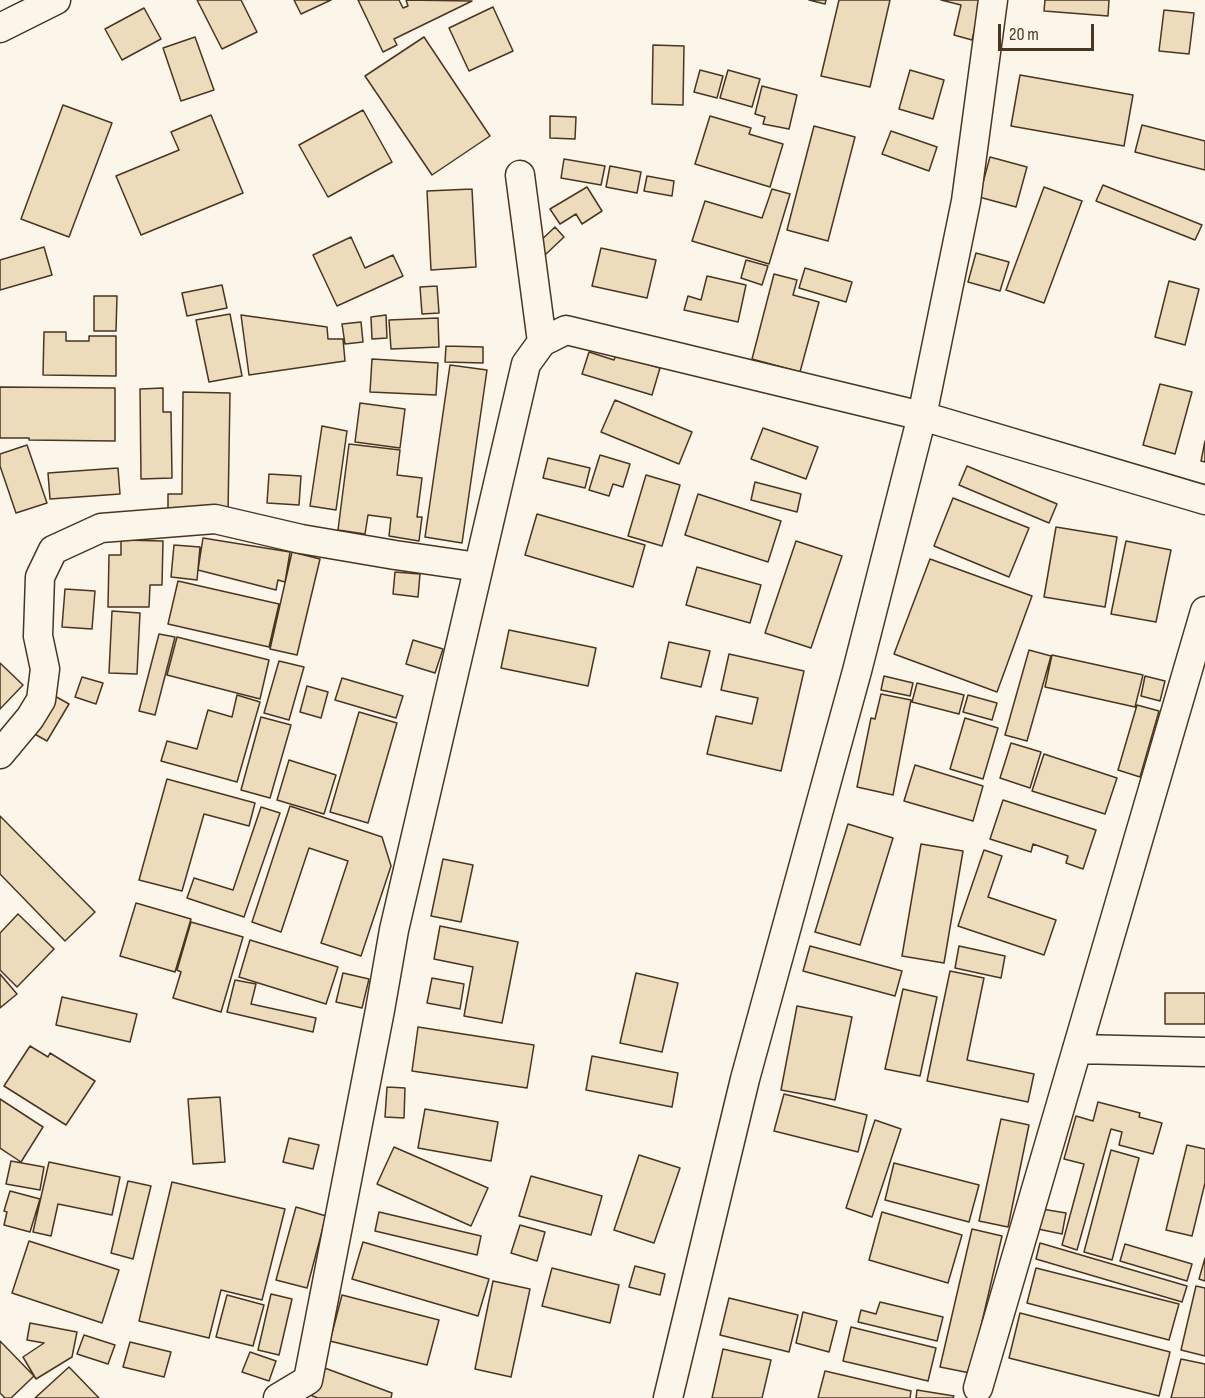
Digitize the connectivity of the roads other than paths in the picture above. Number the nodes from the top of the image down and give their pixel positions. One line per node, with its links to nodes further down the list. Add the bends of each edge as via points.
1 (56, 0): 3 (street)
2 (993, 0): 6 (street, via 966,201)
3 (0, 28)
4 (520, 175): 5 (street)
5 (542, 342): 6 (street, via 566,330); 8 (street, via 526,364)
6 (922, 416): 7 (street); 15 (street, via 745,1079)
7 (1205, 500)
8 (478, 567): 10 (street, via 301,539 215,519 101,528 53,550 40,577 38,636 45,669 41,700); 14 (street, via 394,930 308,1380)
9 (1205, 611): 11 (street)
10 (0, 754)
11 (1077, 1050): 12 (street); 13 (street)
12 (1205, 1052)
13 (978, 1388)
14 (278, 1398)
15 (668, 1398)

